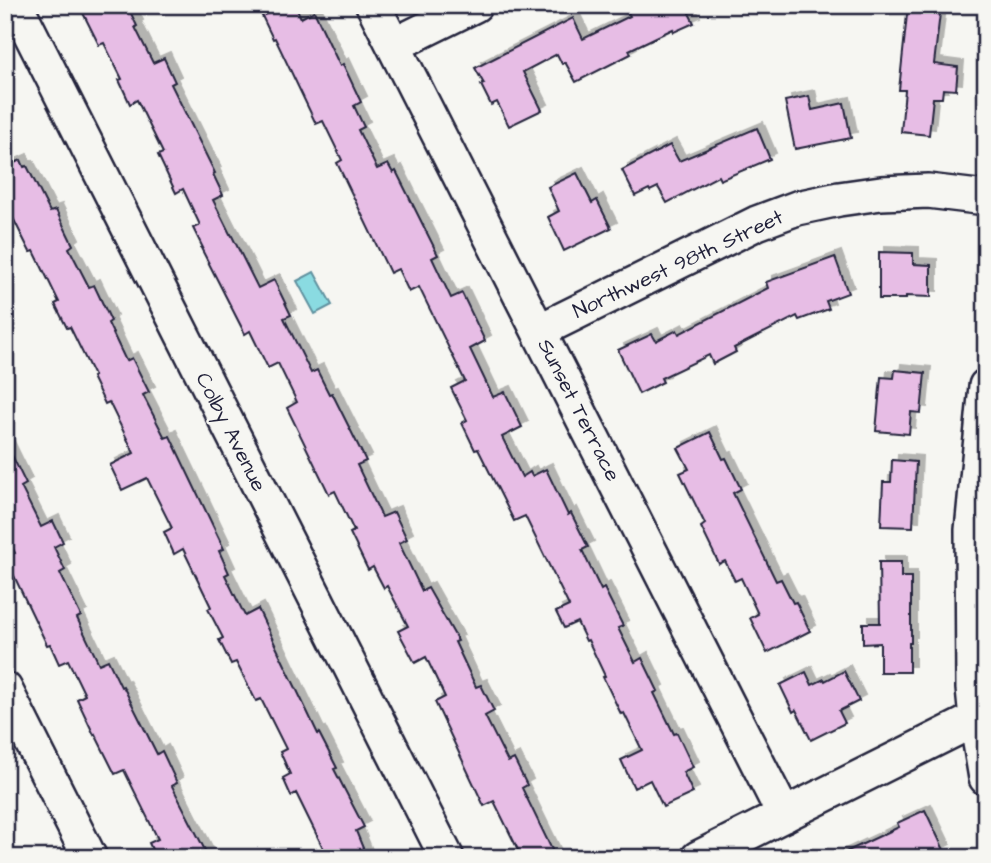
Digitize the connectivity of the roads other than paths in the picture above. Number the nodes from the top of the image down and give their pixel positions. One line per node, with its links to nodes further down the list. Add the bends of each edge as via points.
1 (16, 5): 13 (street, Colby Avenue)
2 (373, 5): 4 (street, Sunset Terrace)
3 (475, 5): 4 (street)
4 (394, 46): 6 (street, Sunset Terrace)
5 (986, 198): 6 (street, Northwest 98th Street, via 928,191 881,193 797,208 757,223)
6 (539, 331): 11 (street, Sunset Terrace)
7 (986, 386): 9 (street, via 972,530)
8 (5, 689): 12 (street)
9 (975, 719): 10 (street); 11 (street)
10 (986, 778)
11 (784, 815): 14 (street)
12 (90, 858)
13 (447, 858)
14 (698, 858)

